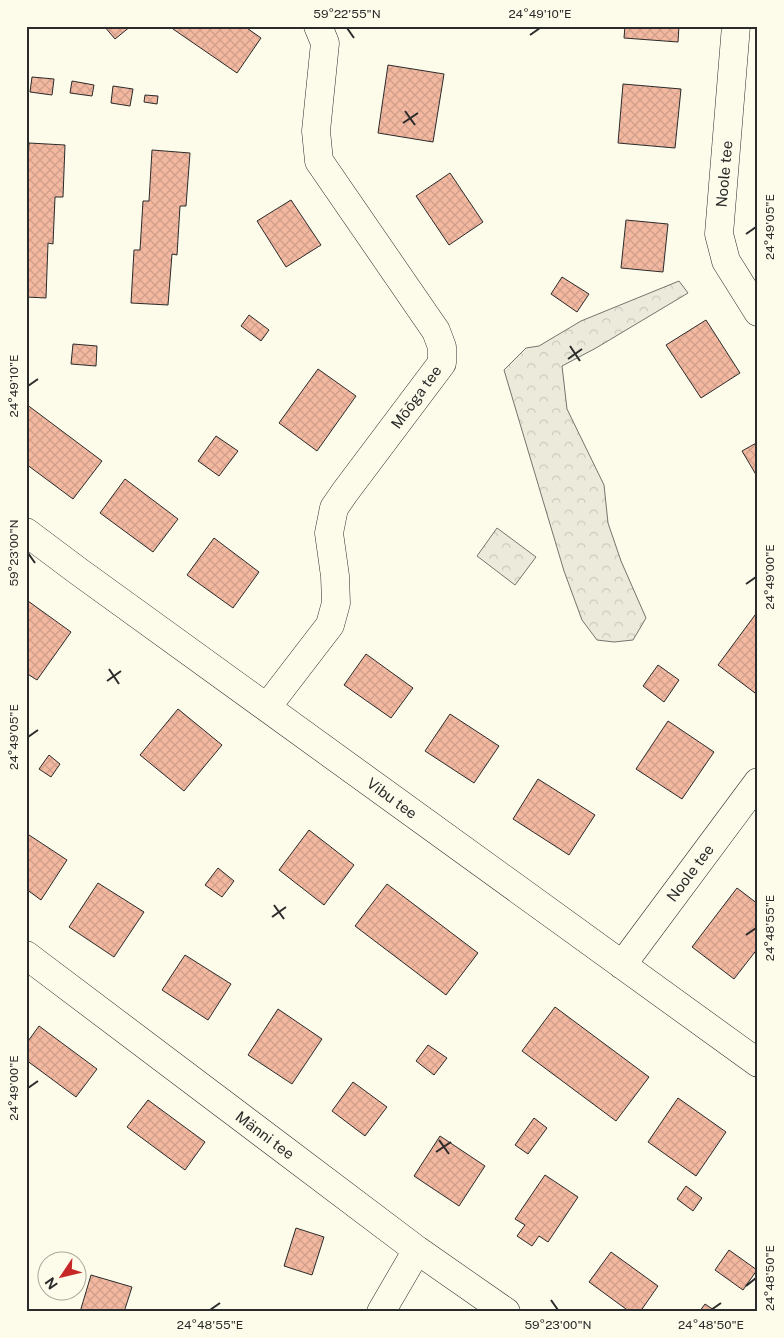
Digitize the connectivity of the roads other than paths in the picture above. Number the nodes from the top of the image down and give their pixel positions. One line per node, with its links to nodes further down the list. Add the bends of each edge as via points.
1 (318, 26): 5 (street, Mõõga tee, via 326,43 316,131 319,161 436,331 442,347 442,363 334,508 329,533 336,603 330,625)
2 (736, 26): 3 (street, Noole tee, via 719,234 726,261)
3 (758, 312)
4 (26, 532): 5 (street, Vibu tee)
5 (267, 707): 8 (street, Vibu tee)
6 (758, 782): 8 (street, Noole tee)
7 (26, 955): 10 (street, Männi tee)
8 (622, 965): 9 (street, Vibu tee)
9 (758, 1063)
10 (417, 1250): 11 (street); 12 (street, Männi tee)
11 (381, 1312)
12 (506, 1312)

